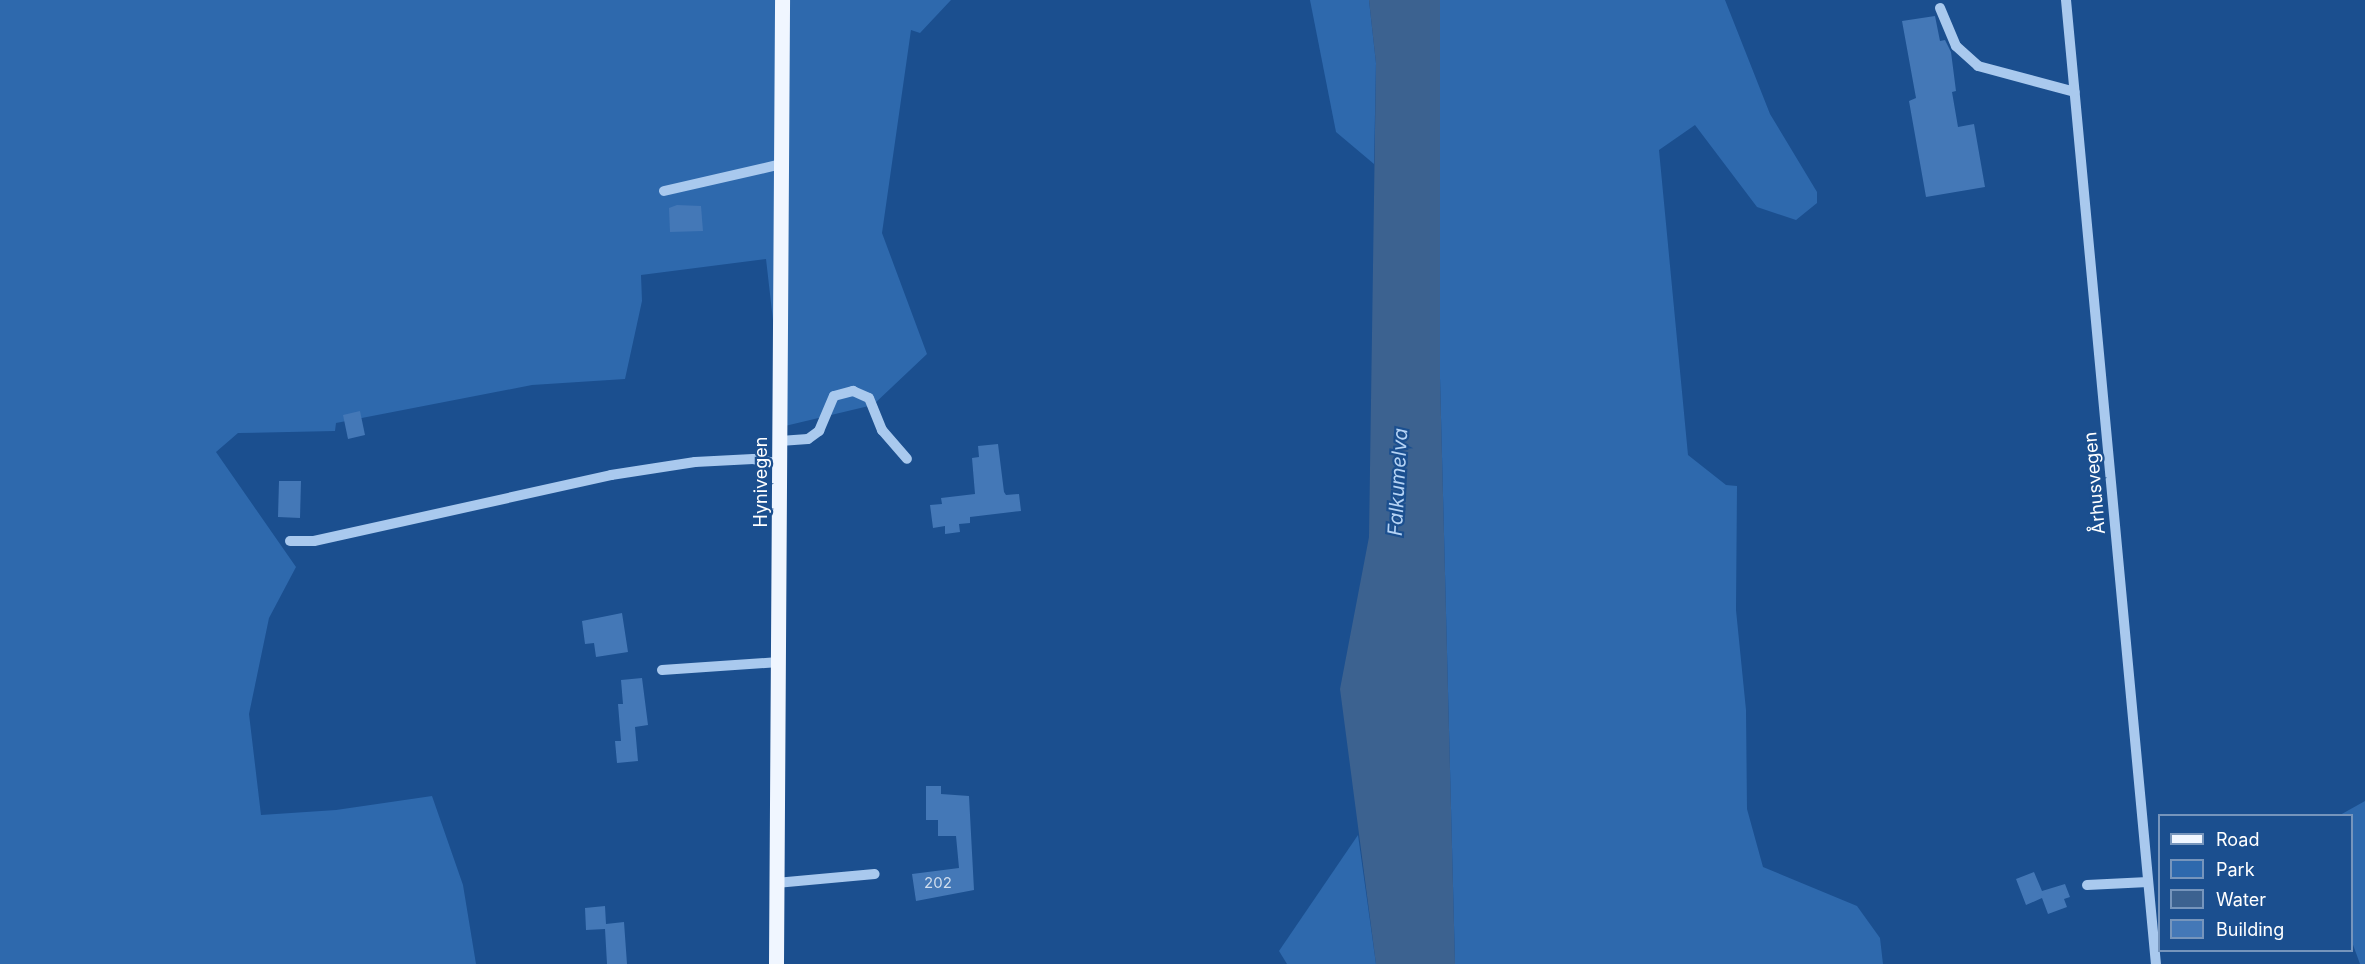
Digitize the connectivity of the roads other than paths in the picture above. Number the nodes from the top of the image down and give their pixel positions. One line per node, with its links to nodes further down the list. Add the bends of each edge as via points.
1 (782, 0): 5 (main road, Hynivegen)
2 (2066, 0): 4 (street, Århusvegen)
3 (1940, 8): 4 (street, via 1956,46 1978,66)
4 (2075, 92): 14 (street, Århusvegen)
5 (782, 164): 6 (street); 7 (main road, Hynivegen)
6 (664, 191)
7 (780, 441): 8 (street, via 808,439 819,431 834,396 853,391 869,399 882,430); 9 (main road, Hynivegen)
8 (907, 459)
9 (780, 464): 10 (street, via 753,459 696,462 611,475 314,541); 11 (main road, Hynivegen)
10 (290, 541)
11 (779, 662): 12 (street); 15 (main road, Hynivegen)
12 (662, 670)
13 (875, 874): 15 (street)
14 (2148, 882): 16 (street); 18 (street, Århusvegen)
15 (776, 883): 17 (main road, Hynivegen)
16 (2087, 885)
17 (776, 964)
18 (2156, 964)

